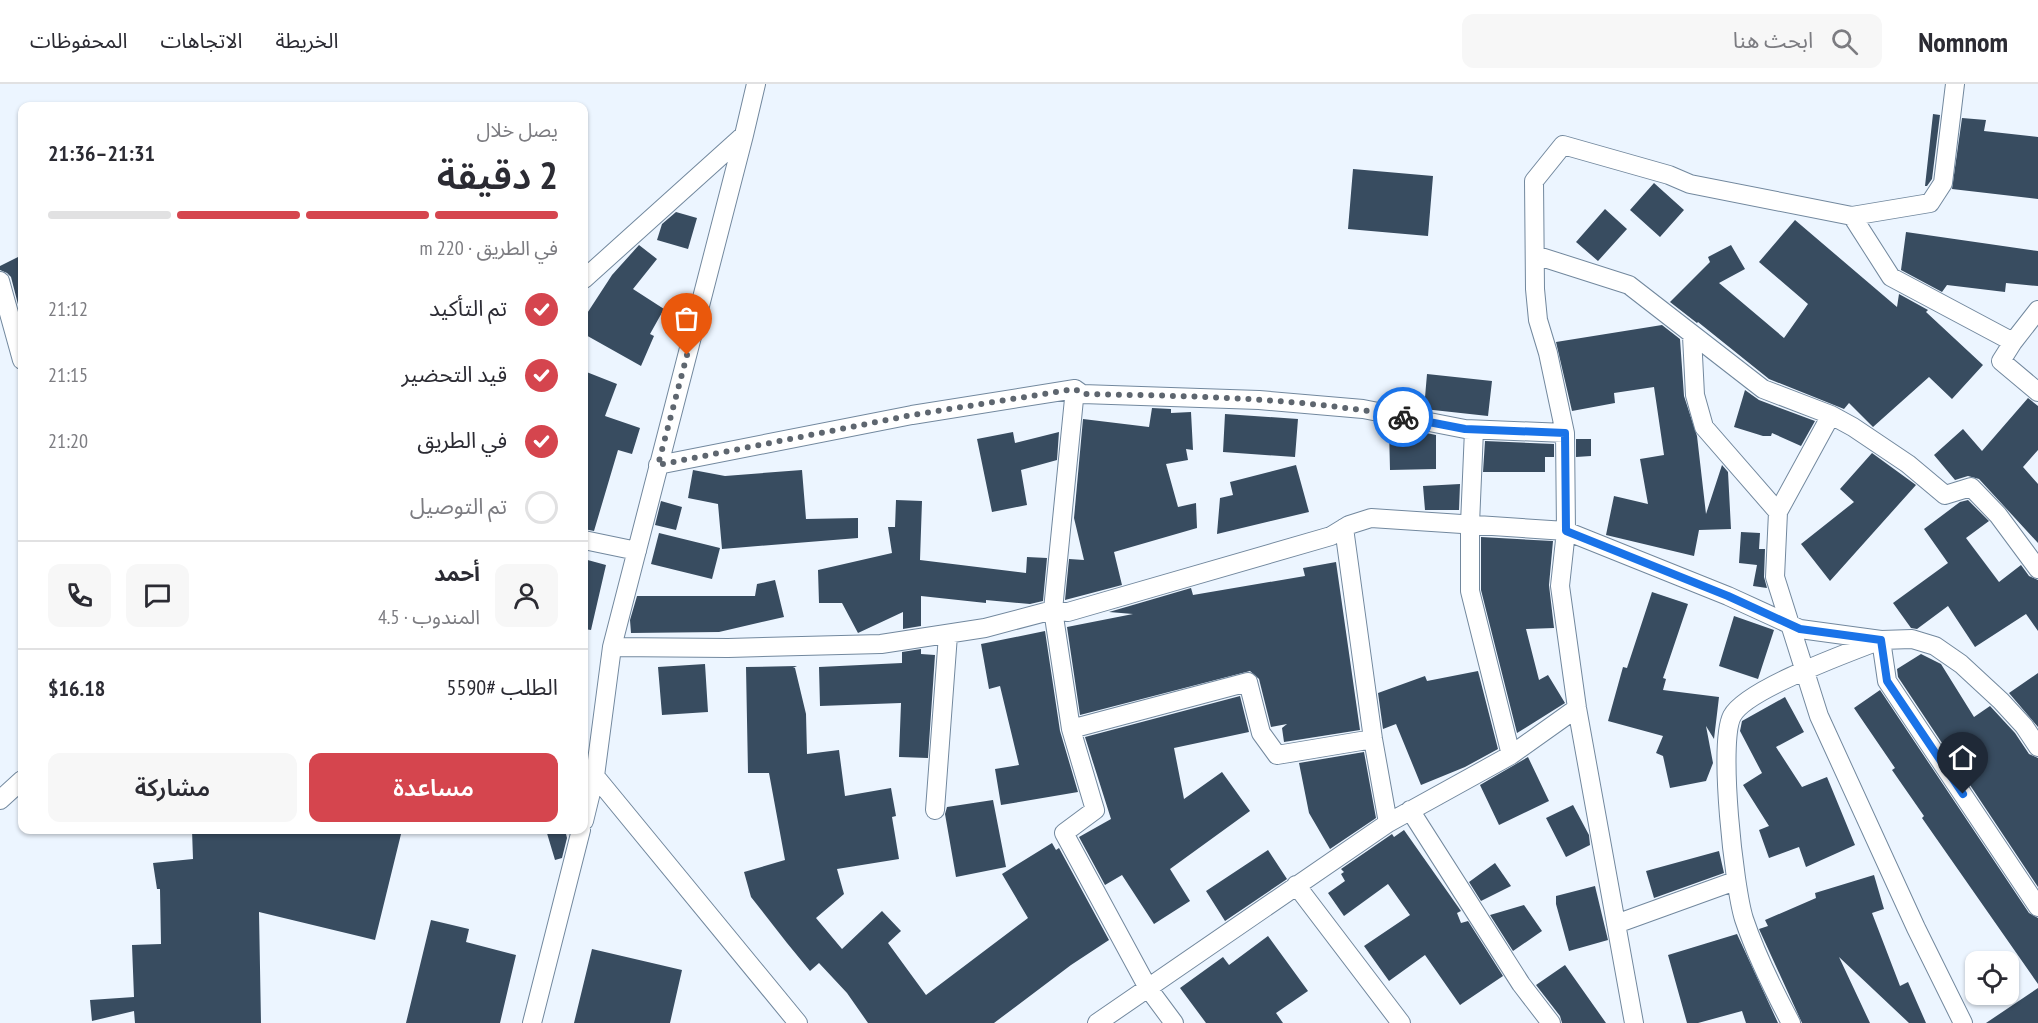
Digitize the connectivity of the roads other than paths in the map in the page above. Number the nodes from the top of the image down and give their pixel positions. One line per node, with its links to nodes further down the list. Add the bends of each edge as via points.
1 (756, 84): 3 (street)
2 (1955, 84): 4 (street, via 1943,183 1930,203)
3 (744, 135): 6 (street); 17 (street)
4 (1851, 216): 5 (street, via 1690,184 1563,145 1534,181); 10 (street, via 1891,277)
5 (1535, 255): 9 (street, via 1629,285); 16 (street, via 1538,320)
6 (588, 275)
7 (0, 281): 11 (street)
8 (2038, 310): 10 (street)
9 (1692, 336): 14 (street, via 1763,389); 18 (street, via 1695,395 1704,427)
10 (2013, 342): 13 (street, via 2001,361)
11 (18, 346)
12 (1075, 389): 15 (street, via 1082,394 1249,399 1363,409); 17 (street, via 912,415); 25 (street)
13 (2038, 392)
14 (1831, 415): 18 (street); 24 (street, via 1908,464 1945,495 1971,487 1998,515)
15 (1474, 430): 16 (street); 19 (street)
16 (1565, 433): 21 (street)
17 (658, 465): 23 (street)
18 (1778, 512): 26 (street, via 1775,577)
19 (1470, 524): 20 (street, via 1371,518); 21 (street); 35 (street, via 1470,591)
20 (1344, 528): 25 (street, via 1331,536 1163,586 1068,612); 33 (street)
21 (1566, 531): 26 (street); 31 (street, via 1560,586)
22 (588, 541): 23 (street)
23 (637, 551): 29 (street)
24 (2038, 569)
25 (1053, 610): 27 (street); 32 (street)
26 (1792, 625): 28 (street); 30 (street)
27 (948, 635): 29 (street, via 869,645); 40 (street)
28 (1881, 640): 30 (street); 34 (street, via 1912,639 1935,646 2001,701); 46 (street, via 1887,681)
29 (612, 647): 36 (street)
30 (1805, 670): 44 (street, via 1759,693 1732,714 1726,735 1726,763); 57 (street, via 1818,716)
31 (1577, 708): 35 (street); 47 (street)
32 (1071, 729): 33 (street, via 1248,682 1261,733 1277,755); 48 (street, via 1095,810 1064,833)
33 (1373, 739): 42 (street)
34 (2038, 747)
35 (1512, 755): 41 (street)
36 (595, 776): 39 (street); 50 (street)
37 (18, 784): 38 (street)
38 (0, 801)
39 (588, 805)
40 (935, 810)
41 (1410, 810): 42 (street); 54 (street, via 1521,984)
42 (1388, 823): 45 (street)
43 (580, 834): 49 (street)
44 (1735, 881): 47 (street); 56 (street, via 1744,920)
45 (1296, 885): 48 (street); 53 (street)
46 (2038, 907)
47 (1616, 924): 55 (street)
48 (1148, 988): 51 (street); 52 (street)
49 (532, 1023)
50 (798, 1023)
51 (1097, 1023)
52 (1174, 1023)
53 (1401, 1023)
54 (1551, 1023)
55 (1634, 1023)
56 (1791, 1023)
57 (1963, 1023)

